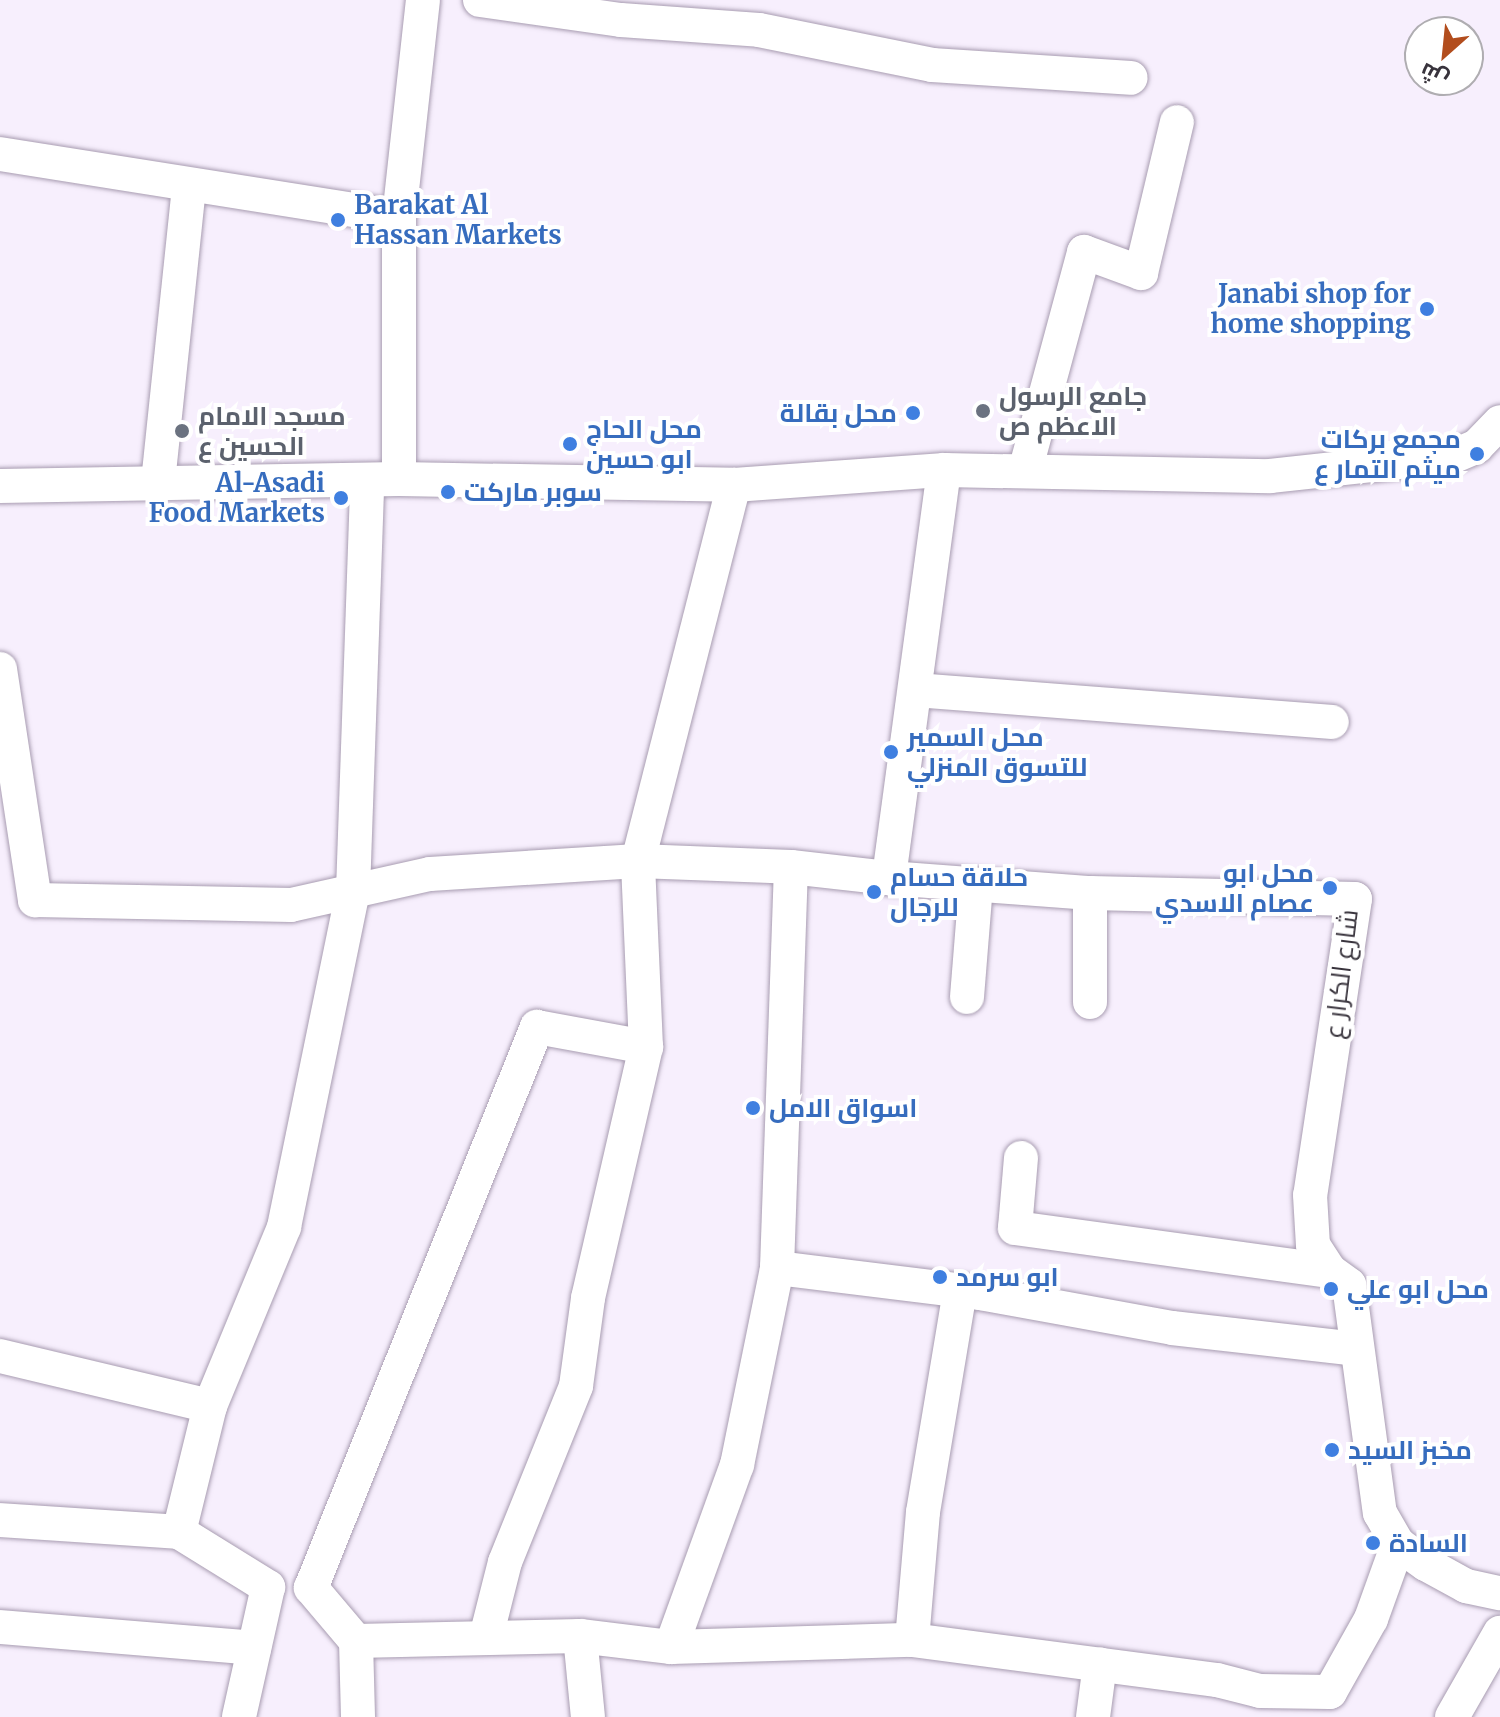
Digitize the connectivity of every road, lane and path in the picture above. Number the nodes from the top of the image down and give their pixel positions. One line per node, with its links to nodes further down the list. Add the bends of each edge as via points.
1 (423, 0): 7 (street)
2 (480, 0): 3 (street, via 621,20 759,30 932,65)
3 (1131, 78)
4 (1177, 122): 10 (street, via 1141,273 1084,252)
5 (0, 154): 6 (street)
6 (189, 187): 7 (street); 12 (street)
7 (399, 217): 11 (street)
8 (1500, 422): 10 (street, via 1477,446 1454,456 1336,472 1217,476)
9 (944, 470): 10 (street); 13 (street); 16 (street)
10 (1025, 471)
11 (383, 479): 12 (street); 13 (street); 22 (street)
12 (158, 482): 14 (street)
13 (734, 485): 18 (street)
14 (0, 486)
15 (0, 669): 22 (street, شارع الكرار ع, via 35,900 291,905)
16 (916, 690): 17 (street); 20 (street)
17 (1332, 722)
18 (638, 861): 19 (street, شارع الكرار ع); 22 (street, شارع الكرار ع, via 430,874); 26 (street)
19 (791, 867): 20 (street, شارع الكرار ع); 28 (street)
20 (889, 878): 21 (street, شارع الكرار ع)
21 (976, 886): 23 (street, شارع الكرار ع); 24 (street)
22 (353, 891): 33 (street, via 284,1227)
23 (1090, 893): 25 (street); 29 (street, شارع الكرار ع, via 1355,899 1310,1195 1313,1245)
24 (967, 997)
25 (1090, 1002)
26 (646, 1047): 38 (street, via 537,1027); 43 (street, via 588,1298 576,1386 505,1562)
27 (1021, 1158): 29 (street, via 1015,1228)
28 (777, 1268): 30 (street); 46 (street, via 737,1465)
29 (1330, 1271): 31 (street, شارع الكرار ع, via 1349,1285)
30 (960, 1290): 31 (street, via 1172,1328); 44 (street, via 923,1512)
31 (1356, 1349): 36 (street, شارع الكرار ع, via 1380,1513)
32 (0, 1356): 33 (street)
33 (210, 1406): 35 (street)
34 (0, 1520): 35 (street)
35 (179, 1532): 37 (street)
36 (1398, 1544): 39 (street, شارع الكرار ع, via 1448,1578); 49 (street, via 1371,1619 1330,1692)
37 (268, 1587): 38 (street); 47 (street)
38 (311, 1588): 45 (street)
39 (1500, 1593)
40 (0, 1627): 47 (street)
41 (1500, 1633): 54 (street)
42 (580, 1636): 43 (street); 46 (street); 52 (street)
43 (486, 1637): 45 (street)
44 (912, 1640): 46 (street); 48 (street)
45 (356, 1641): 51 (street)
46 (671, 1647)
47 (254, 1648): 50 (street)
48 (1100, 1664): 49 (street, via 1217,1680); 53 (street)
49 (1254, 1704)
50 (239, 1717)
51 (358, 1717)
52 (588, 1717)
53 (1093, 1717)
54 (1452, 1717)

